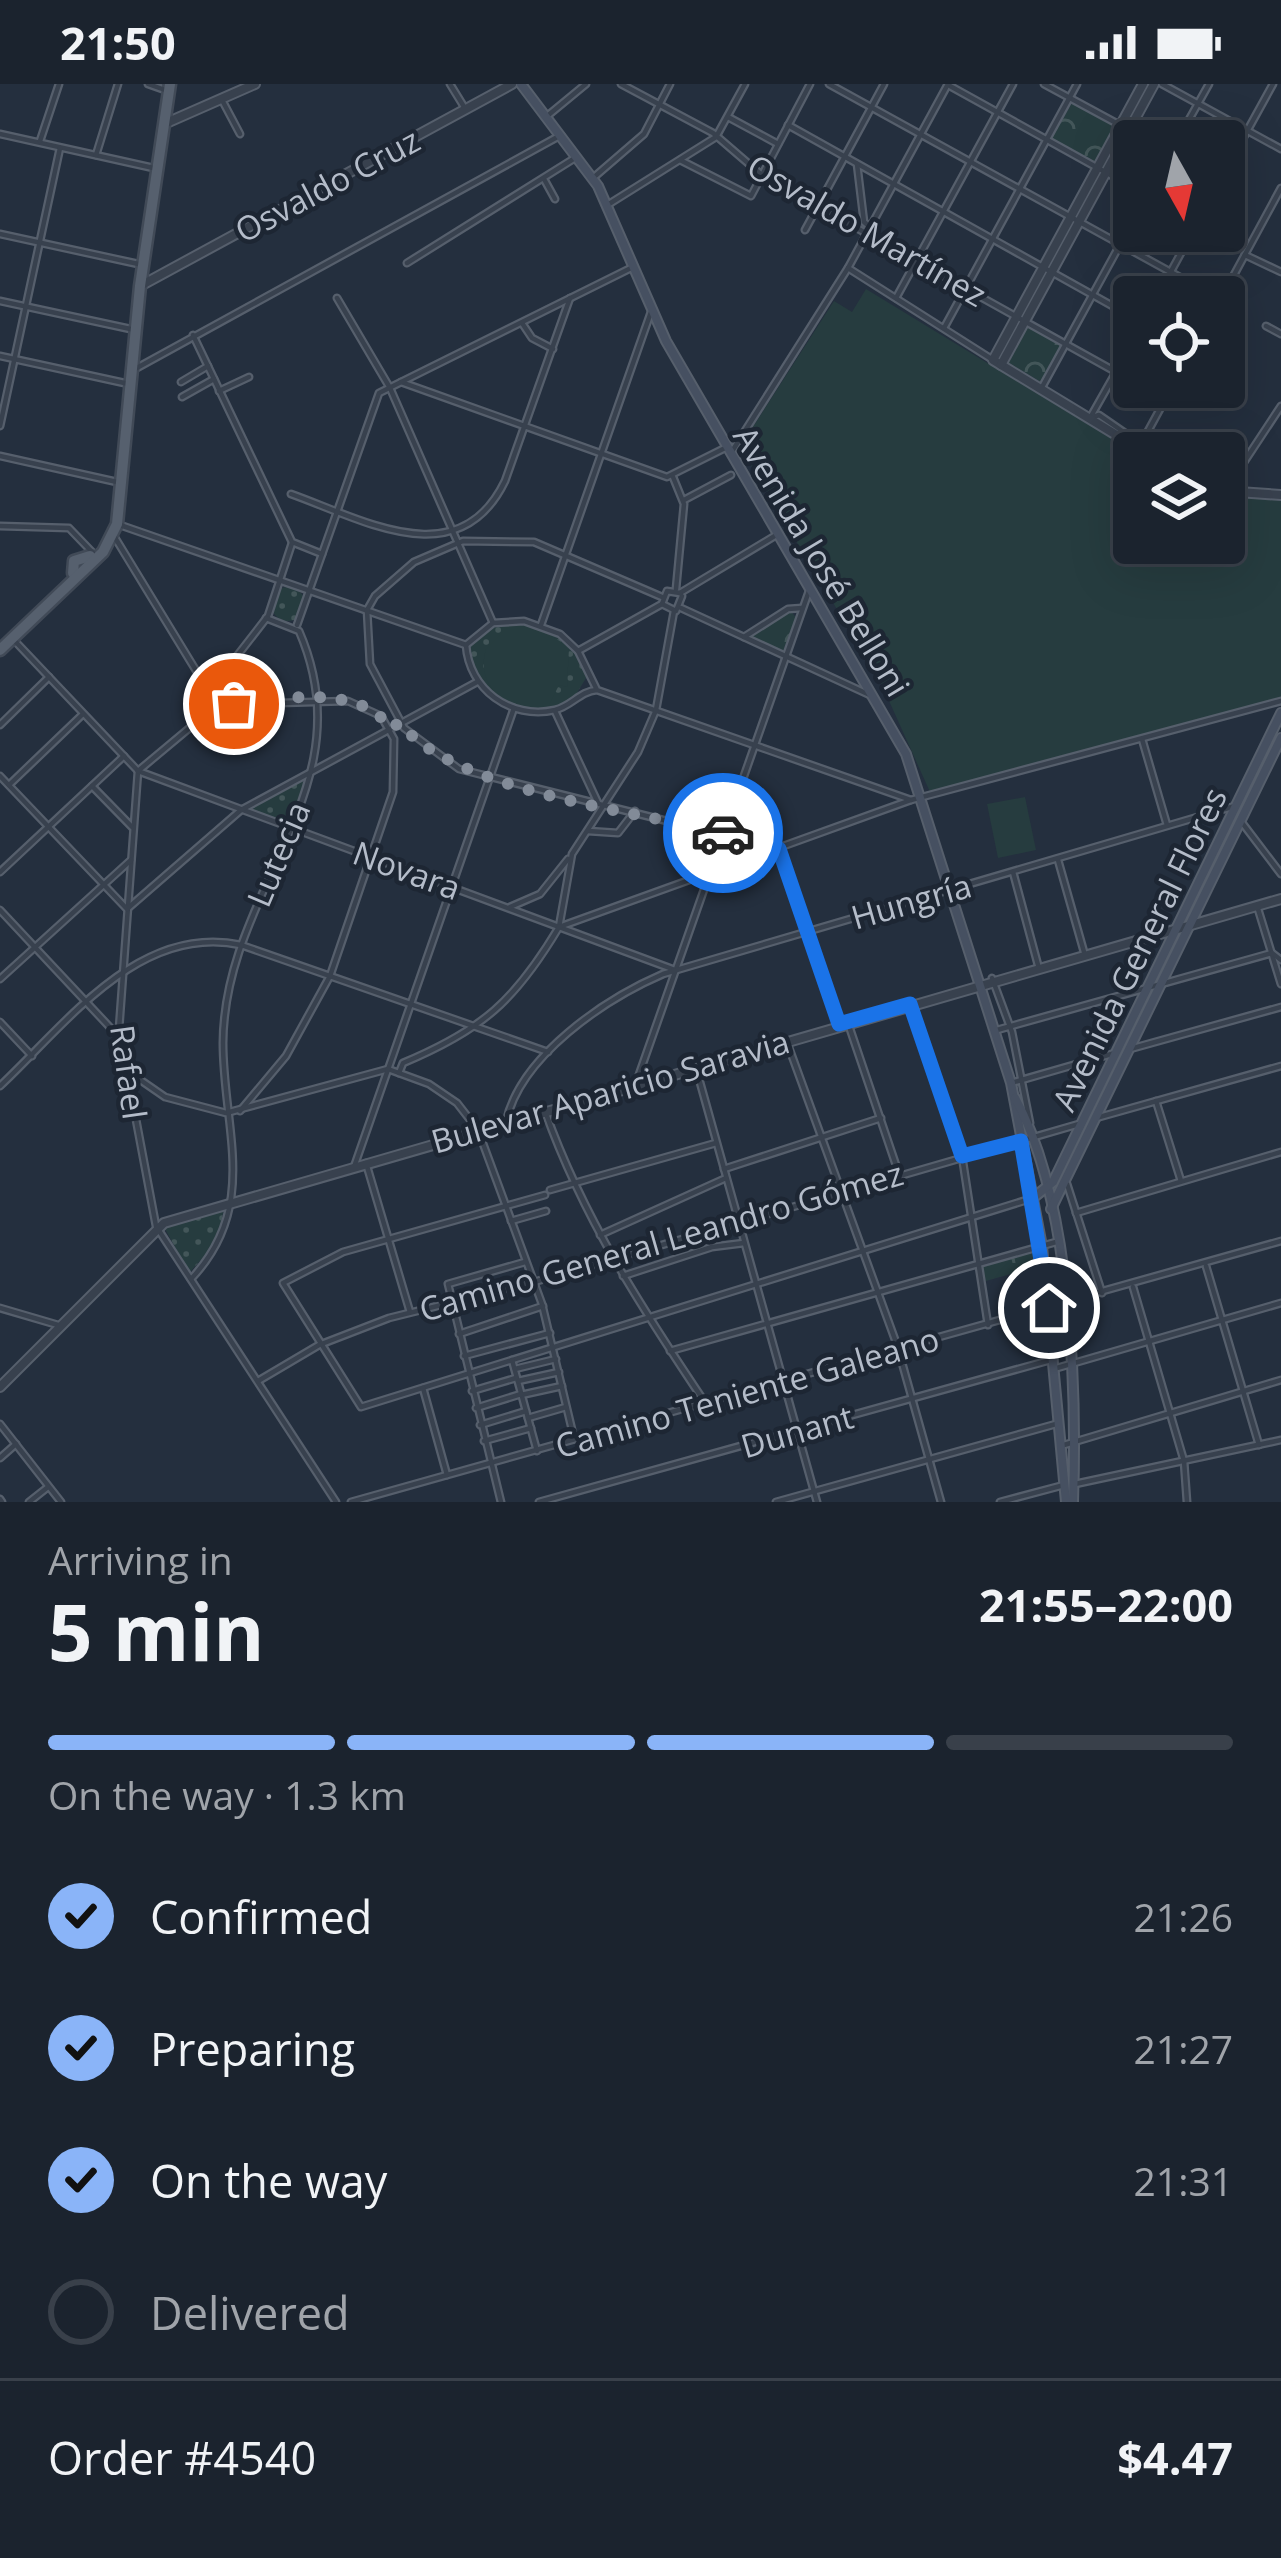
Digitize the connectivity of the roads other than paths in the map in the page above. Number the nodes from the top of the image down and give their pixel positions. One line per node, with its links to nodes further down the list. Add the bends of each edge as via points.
1 (59, 84): 48 (street)
2 (118, 84): 53 (street)
3 (148, 84): 23 (street)
4 (255, 84): 26 (street)
5 (450, 84): 30 (street)
6 (517, 84): 30 (street, Osvaldo Cruz); 32 (main road, Avenida José Belloni)
7 (586, 84): 32 (street)
8 (621, 84): 27 (street, Osvaldo Martínez)
9 (670, 84): 27 (street)
10 (745, 84): 33 (street)
11 (810, 84): 39 (street)
12 (829, 84): 24 (street)
13 (846, 84): 24 (street)
14 (884, 84): 29 (street)
15 (947, 84): 31 (street); 43 (street)
16 (1013, 84): 31 (street)
17 (1044, 84): 25 (street)
18 (1077, 84): 25 (street)
19 (1143, 84): 34 (street)
20 (1158, 84): 28 (street); 35 (street)
21 (1209, 84): 28 (street)
22 (1273, 84): 40 (street)
23 (170, 87): 38 (main road)
24 (848, 94): 29 (street)
25 (1070, 98): 37 (street); 47 (street)
26 (222, 100): 38 (street); 42 (street)
27 (660, 104): 45 (street, Osvaldo Martínez); 63 (street, via 641,137)
28 (1198, 104): 36 (street); 40 (street)
29 (872, 107): 43 (street); 55 (street)
30 (466, 110): 95 (street, Osvaldo Cruz)
31 (997, 112): 47 (street); 57 (street)
32 (546, 117): 44 (main road, Avenida José Belloni)
33 (728, 117): 45 (street); 49 (street)
34 (1128, 120)
35 (1131, 120)
36 (1189, 120)
37 (1113, 121)
38 (164, 124): 59 (main road)
39 (788, 125): 49 (street); 55 (street)
40 (1248, 131): 46 (street); 52 (street)
41 (0, 134): 48 (street)
42 (240, 134)
43 (921, 134): 57 (street); 65 (street)
44 (561, 135): 54 (main road, Avenida José Belloni); 111 (street)
45 (716, 136): 56 (street); 61 (street, Osvaldo Martínez)
46 (1245, 136)
47 (1048, 140): 60 (street); 67 (street)
48 (40, 143): 50 (street)
49 (778, 144): 61 (street)
50 (60, 148): 53 (street); 79 (street)
51 (1113, 149): 60 (street)
52 (1281, 149)
53 (96, 155): 59 (street)
54 (578, 157): 63 (main road, Avenida José Belloni); 64 (street)
55 (845, 157): 58 (street); 70 (street)
56 (680, 160): 61 (street, via 751,196); 69 (street)
57 (969, 161): 67 (street); 71 (street)
58 (857, 163): 65 (street); 73 (street)
59 (158, 170): 86 (main road)
60 (1101, 170): 62 (street); 72 (street)
61 (763, 176): 70 (street, Osvaldo Martínez)
62 (1113, 177)
63 (593, 178): 69 (main road, Avenida José Belloni)
64 (544, 179): 68 (street); 85 (street)
65 (893, 184): 71 (street); 73 (street)
66 (1281, 188): 83 (street)
67 (1021, 190): 72 (street); 77 (street)
68 (555, 199)
69 (607, 205): 87 (main road, Avenida José Belloni)
70 (818, 207): 74 (street); 75 (street, Osvaldo Martínez)
71 (942, 211): 77 (street); 84 (street)
72 (1075, 220): 78 (street); 89 (street)
73 (870, 226): 75 (street)
74 (805, 230)
75 (866, 234): 84 (street, Osvaldo Martínez); 88 (street)
76 (0, 235): 79 (street)
77 (994, 239): 89 (street); 96 (street)
78 (1113, 240)
79 (39, 243): 86 (street); 102 (street)
80 (1116, 252): 97 (street)
81 (1134, 252): 90 (street)
82 (1181, 252): 90 (street)
83 (1245, 255): 91 (street); 94 (street)
84 (915, 262): 96 (street, Osvaldo Martínez); 100 (street)
85 (406, 263)
86 (143, 266): 95 (main road)
87 (632, 268): 99 (street); 104 (main road, Avenida José Belloni)
88 (848, 268): 100 (street); 135 (street)
89 (1047, 270): 97 (street); 105 (street)
90 (1170, 272): 92 (street); 93 (street)
91 (1281, 272)
92 (1168, 276)
93 (1178, 276)
94 (1232, 276)
95 (140, 286): 109 (main road)
96 (967, 291): 105 (street, Osvaldo Martínez); 108 (street)
97 (1093, 295): 103 (street); 112 (street)
98 (338, 298): 126 (street)
99 (570, 298): 106 (street); 113 (street)
100 (896, 298): 108 (street)
101 (0, 301): 102 (street)
102 (25, 306): 109 (street); 115 (street)
103 (1113, 306)
104 (651, 312): 135 (main road, Avenida José Belloni); 136 (street)
105 (1021, 319): 112 (street, Osvaldo Martínez); 117 (street)
106 (522, 323): 113 (street); 125 (street)
107 (1266, 326): 110 (street)
108 (944, 328): 117 (street)
109 (136, 330): 116 (main road)
110 (1281, 334)
111 (194, 335): 116 (street); 118 (street)
112 (1066, 345): 119 (street, Osvaldo Martínez); 127 (street)
113 (553, 349): 133 (street)
114 (0, 356): 115 (street)
115 (14, 359): 122 (street); 132 (street)
116 (137, 360): 122 (main road)
117 (997, 363): 127 (street)
118 (208, 366): 123 (street); 124 (street)
119 (1113, 370)
120 (249, 376): 128 (street)
121 (1113, 377): 131 (street)
122 (131, 378): 141 (main road)
123 (214, 379): 128 (street); 129 (street)
124 (181, 382)
125 (401, 382): 126 (street); 133 (street)
126 (390, 388): 146 (street, via 379,393); 149 (street)
127 (1041, 389): 131 (street)
128 (220, 391): 151 (street)
129 (182, 397)
130 (1281, 406): 138 (street)
131 (1090, 418): 134 (street)
132 (0, 426)
133 (524, 427): 136 (street); 149 (street, via 493,502)
134 (1114, 432)
135 (729, 450): 140 (street); 150 (main road, Avenida José Belloni)
136 (600, 454): 140 (street); 153 (street)
137 (0, 456): 141 (street)
138 (1245, 461)
139 (731, 475): 145 (street)
140 (673, 477): 145 (street)
141 (121, 482): 148 (main road); 154 (main road, via 110,529)
142 (1245, 492): 144 (street)
143 (291, 494): 146 (street)
144 (1281, 494)
145 (684, 500): 160 (street)
146 (337, 511): 149 (street, via 409,533); 155 (street)
147 (0, 526): 154 (street, via 69,527)
148 (115, 530): 156 (main road); 157 (street); 177 (street)
149 (454, 533): 152 (street)
150 (780, 533): 158 (main road, Avenida José Belloni); 160 (street)
151 (292, 542): 155 (street); 157 (street)
152 (458, 542): 153 (street, via 509,538); 166 (street, via 407,566); 168 (street)
153 (566, 553): 163 (street); 169 (street)
154 (92, 554): 156 (main road, via 74,561)
155 (322, 554): 159 (street)
156 (74, 575): 172 (main road)
157 (280, 580): 159 (street); 167 (street)
158 (811, 583): 161 (main road, Avenida José Belloni); 162 (street)
159 (310, 590): 166 (street); 170 (street)
160 (678, 592): 163 (street); 165 (street)
161 (817, 593): 162 (street); 187 (main road, Avenida José Belloni)
162 (807, 599): 164 (street)
163 (662, 600): 165 (street); 174 (street)
164 (802, 608): 171 (street); 175 (street)
165 (677, 609): 171 (street); 195 (street)
166 (367, 610): 173 (street); 193 (street, via 370,664)
167 (266, 618): 170 (street); 176 (street)
168 (493, 623): 169 (street); 173 (street)
169 (542, 626): 174 (street)
170 (297, 627): 188 (street, Lutecia)
171 (744, 637): 175 (street)
172 (4, 643): 178 (street)
173 (466, 645): 181 (street)
174 (578, 651): 179 (street)
175 (785, 656): 187 (street); 204 (street)
176 (223, 674): 180 (street); 182 (street)
177 (200, 675): 180 (street); 183 (street)
178 (49, 676): 196 (street); 200 (street)
179 (587, 676): 184 (street); 185 (street)
180 (213, 680): 182 (street); 183 (street)
181 (477, 682): 192 (street); 199 (street)
182 (221, 687): 186 (street)
183 (208, 688): 191 (street)
184 (597, 690): 185 (street); 195 (street)
185 (583, 693): 194 (street)
186 (223, 696): 190 (street); 191 (street)
187 (877, 697): 213 (main road, Avenida José Belloni)
188 (321, 700): 190 (street); 198 (street, via 360,704); 207 (street, Lutecia)
189 (1281, 701): 203 (street)
190 (237, 703): 191 (street)
191 (217, 705): 208 (street)
192 (514, 708): 194 (street); 210 (street)
193 (391, 710): 198 (street); 199 (street)
194 (554, 710): 214 (street)
195 (656, 710): 204 (street); 214 (street)
196 (83, 713): 206 (street); 211 (street)
197 (1281, 713): 215 (main road, Avenida General Flores)
198 (382, 717): 201 (street)
199 (400, 723): 201 (street); 202 (street)
200 (0, 725)
201 (390, 728): 202 (street); 207 (street)
202 (400, 735): 210 (street); 227 (street, via 394,785)
203 (1142, 740): 213 (street); 219 (street)
204 (754, 744): 213 (street); 224 (street)
205 (1280, 745): 218 (main road, Avenida General Flores)
206 (124, 756): 208 (street); 212 (street)
207 (313, 770): 216 (street); 222 (street, Lutecia)
208 (138, 771): 216 (street, Novara); 221 (street, Rafael)
209 (0, 776): 211 (street)
210 (488, 778): 214 (street); 235 (street)
211 (9, 785): 220 (street)
212 (92, 786): 220 (street); 221 (street)
213 (917, 799): 225 (street); 236 (main road, Avenida José Belloni)
214 (602, 804): 217 (street); 223 (street)
215 (1235, 806): 219 (street, Hungría); 242 (main road, Avenida General Flores)
216 (241, 810): 222 (street, Novara); 240 (street)
217 (635, 812): 223 (street, via 618,833); 224 (street)
218 (1240, 820): 233 (street); 242 (main road, Avenida General Flores)
219 (1167, 825): 228 (street, Hungría)
220 (49, 826): 231 (street); 234 (street)
221 (132, 827): 229 (street, Rafael)
222 (291, 828): 227 (street, Novara); 245 (street, Lutecia)
223 (587, 830): 226 (street)
224 (722, 832): 225 (street); 232 (street)
225 (779, 849): 232 (street); 244 (street)
226 (572, 854): 239 (street, via 540,894); 243 (street)
227 (370, 857): 235 (street, Novara); 253 (street)
228 (1058, 858): 230 (street, Hungría); 247 (street)
229 (131, 860): 234 (street); 240 (street, Rafael)
230 (1013, 871): 236 (street, Hungría); 250 (street)
231 (0, 872)
232 (709, 874): 243 (street); 251 (street)
233 (1281, 874)
234 (101, 883): 240 (street); 246 (street)
235 (451, 886): 239 (street, Novara); 260 (street)
236 (952, 889): 244 (street, Hungría); 255 (main road, Avenida José Belloni)
237 (1281, 899): 238 (street, Bulevar Aparicio Saravia)
238 (1257, 905): 242 (street, Bulevar Aparicio Saravia); 248 (street)
239 (507, 908): 243 (street, Novara)
240 (127, 909): 252 (street, Rafael)
241 (0, 910): 246 (street)
242 (1183, 926): 247 (street, Bulevar Aparicio Saravia); 256 (main road, Avenida General Flores); 258 (main road, Avenida General Flores)
243 (559, 927): 251 (street, Novara); 266 (street, via 520,987)
244 (808, 931): 251 (street, Hungría); 264 (street)
245 (241, 945): 252 (street, via 178,946); 253 (street); 288 (street, Lutecia, via 224,1030)
246 (34, 946): 254 (street); 259 (street)
247 (1084, 952): 250 (street, Bulevar Aparicio Saravia)
248 (1272, 953): 249 (street); 256 (street); 257 (street)
249 (1281, 960)
250 (1038, 965): 255 (street, Bulevar Aparicio Saravia)
251 (675, 970): 271 (street, Hungría, via 594,1011); 281 (street)
252 (122, 971): 259 (street); 268 (street, Rafael)
253 (330, 976): 260 (street); 284 (street)
254 (0, 979)
255 (987, 980): 261 (street, Bulevar Aparicio Saravia); 265 (street, Avenida José Belloni); 267 (main road, Avenida José Belloni)
256 (1160, 984): 258 (street); 270 (main road, Avenida General Flores)
257 (1281, 984)
258 (1148, 988): 265 (street); 272 (main road, Avenida General Flores)
259 (88, 1004): 268 (street); 274 (street)
260 (410, 1004): 266 (street); 278 (street)
261 (910, 1004): 264 (street, Bulevar Aparicio Saravia); 300 (street)
262 (1281, 1007): 270 (street)
263 (0, 1022): 274 (street)
264 (844, 1023): 269 (street, Bulevar Aparicio Saravia); 289 (street)
265 (1010, 1027): 267 (street); 280 (street, Avenida José Belloni)
266 (476, 1028): 271 (street); 279 (street, via 406,1060)
267 (998, 1030): 283 (main road, Avenida José Belloni)
268 (119, 1037): 277 (street, Rafael)
269 (786, 1040): 275 (street, Bulevar Aparicio Saravia); 296 (street)
270 (1127, 1050): 290 (main road, Avenida General Flores)
271 (548, 1052): 291 (street, Hungría)
272 (1115, 1053): 280 (street); 293 (main road, Avenida General Flores)
273 (1281, 1055): 276 (street)
274 (32, 1056): 282 (street)
275 (696, 1067): 281 (street, Bulevar Aparicio Saravia); 298 (street)
276 (1281, 1067): 285 (street, Camino General Leandro Gómez)
277 (126, 1070): 288 (street, via 175,1101); 320 (street, Rafael)
278 (388, 1070): 279 (street); 286 (street); 302 (street)
279 (399, 1072): 294 (street, via 446,1095)
280 (1022, 1080): 283 (street); 292 (street, Avenida José Belloni)
281 (635, 1083): 287 (street, Bulevar Aparicio Saravia)
282 (0, 1086)
283 (1012, 1088): 292 (main road, Avenida José Belloni); 297 (main road, Avenida José Belloni)
284 (254, 1095): 286 (street); 288 (street)
285 (1156, 1101): 290 (street, Camino General Leandro Gómez); 307 (street)
286 (260, 1107): 288 (street)
287 (545, 1111): 291 (street, Bulevar Aparicio Saravia); 308 (street)
288 (236, 1113): 312 (street, Lutecia)
289 (881, 1118): 296 (street); 304 (street)
290 (1095, 1119): 293 (street, Camino General Leandro Gómez); 306 (main road, Avenida General Flores)
291 (506, 1122): 294 (street, Bulevar Aparicio Saravia)
292 (1030, 1123): 295 (main road, Avenida José Belloni)
293 (1082, 1123): 295 (street, Camino General Leandro Gómez); 310 (main road, Avenida General Flores)
294 (478, 1130): 301 (street, Bulevar Aparicio Saravia); 313 (street)
295 (1033, 1137): 297 (street, Camino General Leandro Gómez); 310 (main road, Avenida José Belloni)
296 (819, 1139): 303 (street); 309 (street)
297 (1021, 1141): 300 (street, Camino General Leandro Gómez); 311 (main road, Avenida José Belloni)
298 (716, 1143): 303 (street); 308 (street)
299 (1281, 1152): 307 (street)
300 (962, 1156): 304 (street, Camino General Leandro Gómez); 317 (street)
301 (366, 1163): 302 (street, Bulevar Aparicio Saravia); 322 (street)
302 (354, 1167): 312 (street, Bulevar Aparicio Saravia)
303 (724, 1169): 305 (street)
304 (899, 1174): 309 (street, Camino General Leandro Gómez)
305 (726, 1178): 318 (street); 321 (street)
306 (1065, 1179): 314 (main road, Avenida General Flores); 316 (street)
307 (1181, 1180): 316 (street)
308 (573, 1185): 313 (street); 321 (street)
309 (837, 1191): 318 (street, Camino General Leandro Gómez); 327 (street)
310 (1046, 1192): 311 (main road); 314 (main road, Avenida José Belloni)
311 (1033, 1198): 317 (street); 326 (main road, Avenida José Belloni)
312 (231, 1203): 320 (street, Bulevar Aparicio Saravia); 334 (street, via 221,1239)
313 (505, 1204): 319 (street); 322 (street)
314 (1051, 1209): 323 (main road, Avenida José Belloni)
315 (546, 1211): 319 (street)
316 (1076, 1213): 339 (street)
317 (970, 1216): 327 (street); 331 (street)
318 (738, 1219): 325 (street); 329 (street, Camino General Leandro Gómez)
319 (511, 1221): 330 (street)
320 (156, 1226): 334 (street, Rafael); 351 (street, Bulevar Aparicio Saravia)
321 (601, 1235): 329 (street)
322 (389, 1238): 346 (street); 355 (street, via 316,1264 282,1288)
323 (1056, 1242): 326 (street); 342 (main road, Avenida José Belloni)
324 (1280, 1242): 328 (street); 332 (street, Camino Teniente Galeano)
325 (745, 1243): 333 (street); 336 (street)
326 (1042, 1246): 331 (street); 345 (main road, Avenida José Belloni)
327 (860, 1250): 336 (street); 338 (street)
328 (1281, 1252)
329 (613, 1256): 333 (street); 335 (street, Camino General Leandro Gómez)
330 (526, 1262): 335 (street); 340 (street, via 452,1280)
331 (978, 1263): 338 (street); 350 (street)
332 (1205, 1264): 337 (street, Camino Teniente Galeano); 348 (street)
333 (623, 1276): 347 (street)
334 (191, 1279): 369 (street, Rafael)
335 (534, 1282): 340 (street, Camino General Leandro Gómez); 343 (street)
336 (755, 1282): 347 (street); 349 (street)
337 (1133, 1286): 339 (street, Camino Teniente Galeano); 354 (street)
338 (877, 1290): 349 (street); 357 (street)
339 (1102, 1294): 342 (street, Camino Teniente Galeano)
340 (451, 1301): 346 (street, Camino General Leandro Gómez); 353 (street)
341 (1281, 1303): 348 (street, Dunant)
342 (1066, 1305): 345 (street, Camino Teniente Galeano); 363 (main road, Avenida José Belloni)
343 (543, 1306): 352 (street); 353 (street)
344 (0, 1308): 351 (street)
345 (1049, 1308): 350 (street, Camino Teniente Galeano); 362 (main road, Avenida José Belloni)
346 (410, 1312): 355 (street, Camino General Leandro Gómez)
347 (646, 1317): 356 (street); 358 (street)
348 (1223, 1320): 354 (street, Dunant); 375 (street)
349 (767, 1322): 358 (street); 371 (street)
350 (988, 1325): 357 (street, Camino Teniente Galeano)
351 (59, 1326): 370 (street, Bulevar Aparicio Saravia)
352 (550, 1333): 356 (street); 359 (street)
353 (459, 1334): 359 (street)
354 (1150, 1341): 363 (street, Dunant); 382 (street)
355 (319, 1345): 369 (street, Camino General Leandro Gómez); 373 (street, via 362,1407)
356 (553, 1348): 360 (street); 361 (street)
357 (898, 1350): 371 (street, Camino Teniente Galeano); 377 (street)
358 (670, 1351): 378 (street)
359 (464, 1356): 365 (street)
360 (556, 1359): 364 (street); 366 (street)
361 (512, 1360): 364 (street); 365 (street)
362 (1056, 1364): 363 (street, Dunant); 377 (street, Dunant); 383 (main road, Avenida José Belloni)
363 (1072, 1364): 391 (main road, Avenida José Belloni)
364 (514, 1369): 367 (street)
365 (468, 1372): 373 (street); 374 (street)
366 (559, 1372): 367 (street); 372 (street)
367 (517, 1380): 374 (street); 376 (street)
368 (1281, 1380): 375 (street)
369 (258, 1381): 405 (street, Rafael)
370 (1, 1383)
371 (783, 1383): 378 (street, Camino Teniente Galeano); 387 (street)
372 (562, 1385): 376 (street); 379 (street)
373 (422, 1387): 399 (street)
374 (472, 1391): 380 (street)
375 (1244, 1391): 382 (street); 393 (street)
376 (521, 1395): 380 (street); 381 (street)
377 (913, 1399): 387 (street, Dunant); 396 (street)
378 (706, 1405): 389 (street, Camino Teniente Galeano)
379 (566, 1407): 381 (street); 389 (street)
380 (476, 1408): 385 (street)
381 (527, 1414): 385 (street); 386 (street)
382 (1171, 1414): 391 (street); 397 (street)
383 (1062, 1422): 391 (main road, Avenida José Belloni); 396 (street)
384 (0, 1424): 392 (street)
385 (480, 1425): 390 (street)
386 (531, 1428): 390 (street); 394 (street)
387 (797, 1432): 402 (street); 408 (street, Dunant)
388 (1281, 1440): 393 (street)
389 (574, 1441): 394 (street, Camino Teniente Galeano)
390 (484, 1442): 398 (street)
391 (1069, 1443): 401 (main road, Avenida José Belloni)
392 (16, 1444): 395 (street); 400 (street)
393 (1259, 1444): 397 (street)
394 (537, 1451): 398 (street, Camino Teniente Galeano)
395 (0, 1458)
396 (929, 1459): 402 (street); 411 (street)
397 (1184, 1461): 401 (street); 414 (street)
398 (489, 1464): 399 (street, Camino Teniente Galeano); 407 (street)
399 (447, 1475): 406 (street, Camino Teniente Galeano)
400 (49, 1485): 403 (street); 404 (street)
401 (1070, 1485): 412 (street); 413 (main road, Avenida José Belloni)
402 (814, 1491): 409 (street); 410 (street)
403 (29, 1502)
404 (61, 1502)
405 (336, 1502)
406 (351, 1502)
407 (501, 1502)
408 (539, 1502)
409 (776, 1502)
410 (817, 1502)
411 (941, 1502)
412 (1000, 1502)
413 (1069, 1502)
414 (1187, 1502)

